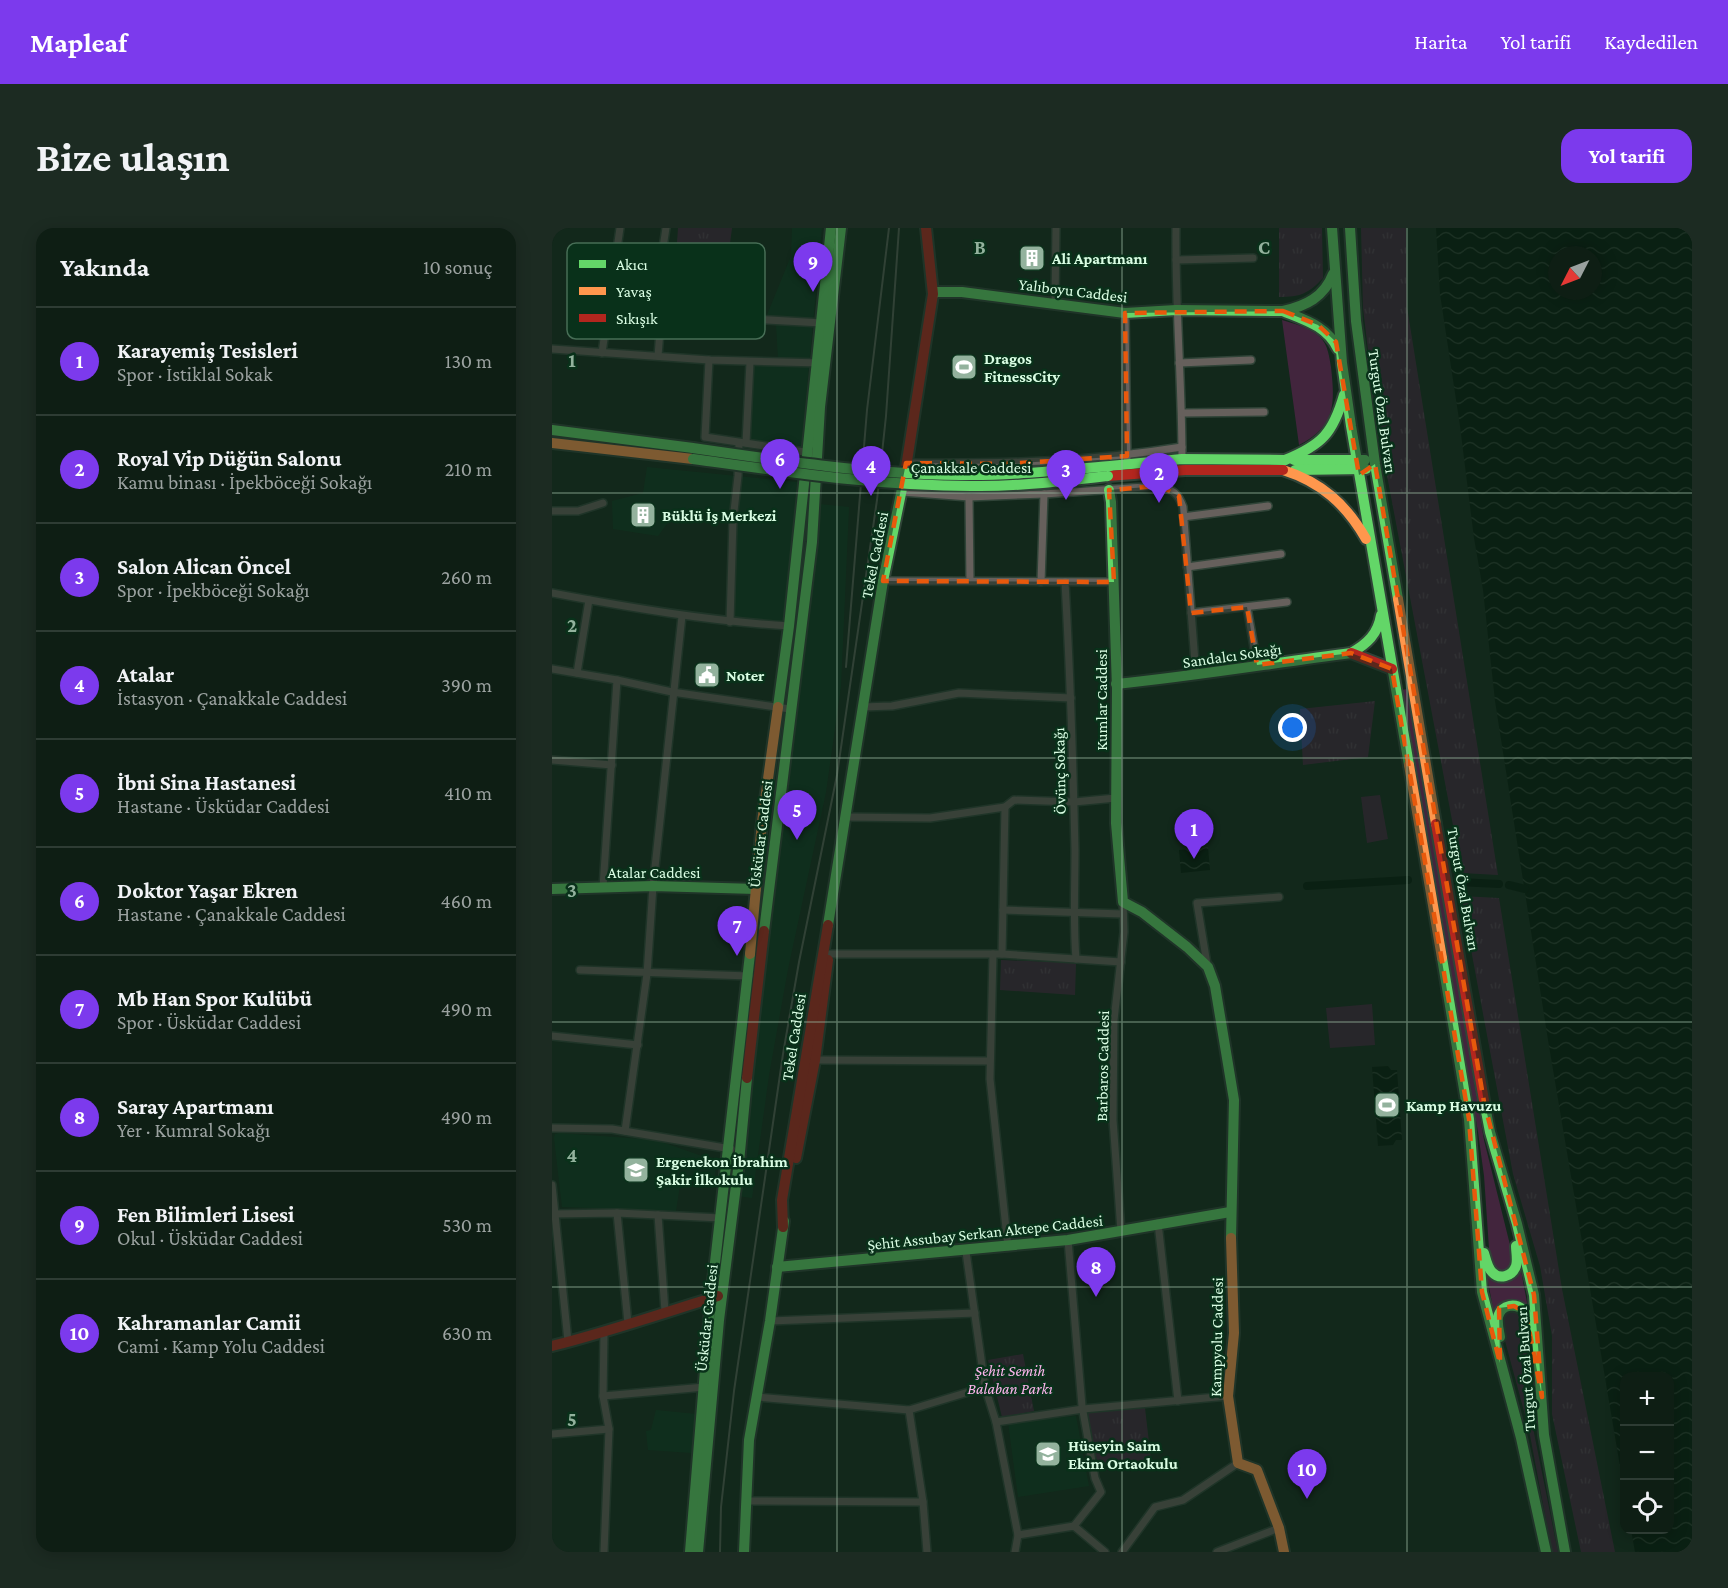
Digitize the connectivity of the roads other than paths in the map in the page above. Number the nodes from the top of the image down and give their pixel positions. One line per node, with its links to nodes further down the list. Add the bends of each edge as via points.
1 (620, 228): 10 (street)
2 (666, 228): 11 (street)
3 (831, 228): 21 (main road, Üsküdar Caddesi)
4 (841, 228): 30 (main road, Üsküdar Caddesi)
5 (926, 228): 15 (main road, Tekel Caddesi)
6 (1056, 228): 16 (street)
7 (1176, 228): 13 (street)
8 (1332, 228): 14 (main road, Turgut Özal Bulvarı)
9 (1350, 228): 46 (main road, Turgut Özal Bulvarı, via 1359,349)
10 (618, 243)
11 (664, 243)
12 (1253, 258): 13 (street)
13 (1176, 260): 17 (street)
14 (1334, 269): 18 (main road, via 1325,291 1299,308); 32 (main road, Turgut Özal Bulvarı)
15 (933, 294): 16 (main road, Yalıboyu Caddesi, via 962,292); 45 (main road, Tekel Caddesi)
16 (1054, 305): 19 (main road, Yalıboyu Caddesi)
17 (1176, 310): 18 (main road, Yalıboyu Caddesi); 19 (main road, Yalıboyu Caddesi); 31 (street)
18 (1283, 311): 32 (main road, via 1318,325 1330,335)
19 (1125, 313): 44 (street)
20 (765, 320): 21 (street)
21 (822, 323): 30 (main road, Üsküdar Caddesi)
22 (604, 339): 25 (street)
23 (660, 339): 26 (street)
24 (552, 349): 25 (street)
25 (602, 353): 26 (street)
26 (658, 356): 27 (street)
27 (709, 360): 29 (street); 38 (street, via 705,437)
28 (1251, 360): 31 (street)
29 (750, 362): 30 (street); 38 (street)
30 (821, 363): 40 (main road, Üsküdar Caddesi)
31 (1179, 363): 35 (street)
32 (1342, 363): 33 (main road, Turgut Özal Bulvarı)
33 (1346, 389): 43 (main road, Turgut Özal Bulvarı); 47 (main road, via 1337,422 1329,432)
34 (1264, 412): 35 (street)
35 (1182, 413): 39 (street)
36 (552, 430): 41 (main road, Çanakkale Caddesi)
37 (552, 443): 41 (main road, Çanakkale Caddesi)
38 (743, 443): 40 (street); 73 (street, via 733,520)
39 (1182, 447): 42 (street); 44 (street)
40 (812, 453): 74 (main road, Üsküdar Caddesi); 87 (main road, Üsküdar Caddesi, via 812,542)
41 (693, 454): 48 (main road, Çanakkale Caddesi, bridge, via 782,472 949,485 1021,485)
42 (1182, 459): 44 (main road); 47 (main road)
43 (1356, 459): 46 (main road); 47 (main road); 49 (main road, Turgut Özal Bulvarı)
44 (1127, 460): 45 (street); 48 (main road)
45 (906, 463): 51 (main road, Tekel Caddesi)
46 (1375, 464): 49 (main road); 127 (main road, Turgut Özal Bulvarı, via 1484,1102)
47 (1284, 465): 48 (main road, Çanakkale Caddesi); 49 (main road); 58 (main road, via 1322,486 1343,504)
48 (1109, 471)
49 (1359, 471): 58 (main road, Turgut Özal Bulvarı)
50 (1109, 490): 52 (street); 57 (street, via 1159,486 1173,489 1179,496); 65 (main road, Kumlar Caddesi)
51 (902, 492): 53 (street); 61 (main road, Tekel Caddesi)
52 (1044, 494): 53 (street); 63 (street)
53 (969, 497): 62 (street)
54 (603, 503): 56 (street, via 578,511)
55 (1268, 506): 57 (street)
56 (552, 511)
57 (1184, 517): 60 (street)
58 (1372, 549): 70 (main road, Turgut Özal Bulvarı)
59 (1281, 554): 60 (street)
60 (1187, 567): 71 (street)
61 (883, 581): 62 (street); 86 (main road, Tekel Caddesi)
62 (969, 581): 63 (street)
63 (1041, 582): 64 (street)
64 (1065, 582): 65 (street); 84 (street, Övünç Sokağı)
65 (1114, 582): 82 (main road, Kumlar Caddesi)
66 (552, 593): 67 (street)
67 (589, 600): 72 (street); 79 (street)
68 (1287, 602): 69 (street)
69 (1247, 607): 71 (street); 76 (street)
70 (1382, 610): 75 (main road, via 1381,621 1368,644); 78 (main road, Turgut Özal Bulvarı)
71 (1191, 613): 80 (street)
72 (682, 616): 73 (street); 83 (street)
73 (730, 622): 74 (street)
74 (789, 626): 85 (main road, Üsküdar Caddesi)
75 (1352, 652): 76 (main road, Sandalcı Sokağı); 78 (main road)
76 (1257, 665): 80 (main road, Sandalcı Sokağı)
77 (552, 669): 79 (street)
78 (1392, 669): 130 (main road, Turgut Özal Bulvarı, via 1469,1119)
79 (577, 673): 81 (street)
80 (1196, 675): 82 (main road, Sandalcı Sokağı)
81 (617, 680): 83 (street); 89 (street)
82 (1116, 684): 90 (main road, Kumlar Caddesi)
83 (672, 692): 85 (street); 94 (street)
84 (1071, 698): 86 (street, via 959,693 892,706); 91 (street, Övünç Sokağı)
85 (778, 707): 87 (street); 97 (main road, Üsküdar Caddesi)
86 (862, 707): 93 (main road, Tekel Caddesi)
87 (790, 709): 98 (main road, Üsküdar Caddesi)
88 (552, 760): 89 (street)
89 (612, 765): 95 (street)
90 (1116, 798): 91 (street); 100 (main road, Kumlar Caddesi)
91 (1074, 802): 92 (street, via 1014,800); 102 (street, Övünç Sokağı)
92 (1005, 807): 93 (street, via 930,818); 101 (street)
93 (846, 817): 103 (main road, Tekel Caddesi); 128 (main road, Tekel Caddesi, via 782,1200)
94 (653, 886): 95 (main road, Atalar Caddesi); 97 (main road, Atalar Caddesi); 110 (street)
95 (603, 887): 96 (main road, Atalar Caddesi)
96 (552, 889)
97 (756, 889): 98 (main road, Atalar Caddesi); 111 (main road, Üsküdar Caddesi)
98 (769, 890): 119 (main road, Üsküdar Caddesi)
99 (1279, 897): 108 (street, via 1197,903)
100 (1126, 908): 102 (street); 107 (street, Barbaros Caddesi); 108 (main road, via 1142,912)
101 (1003, 910): 102 (street); 105 (street)
102 (1074, 913): 106 (street, Övünç Sokağı)
103 (829, 954): 104 (street); 114 (main road, Tekel Caddesi)
104 (993, 954): 105 (street); 115 (street)
105 (1002, 954): 106 (street)
106 (1076, 960): 107 (street)
107 (1121, 962): 129 (street, Barbaros Caddesi, via 1114,1020 1113,1120)
108 (1208, 967): 121 (main road, via 1215,986 1234,1100)
109 (580, 970): 110 (street)
110 (647, 974): 111 (street); 113 (street)
111 (749, 976): 118 (main road, Üsküdar Caddesi)
112 (552, 1036): 113 (street)
113 (638, 1045): 117 (street)
114 (815, 1060): 115 (street); 128 (main road, Tekel Caddesi)
115 (990, 1061): 132 (street)
116 (552, 1128): 117 (street)
117 (625, 1131): 118 (street)
118 (728, 1148): 119 (street); 125 (main road, Üsküdar Caddesi)
119 (740, 1150): 135 (main road, Üsküdar Caddesi)
120 (552, 1185): 122 (street)
121 (1230, 1212): 126 (main road, Şehit Assubay Serkan Aktepe Caddesi); 148 (main road, Kampyolu Caddesi, via 1234,1333)
122 (553, 1214): 123 (street); 142 (street)
123 (617, 1214): 124 (street); 140 (street)
124 (657, 1215): 125 (street); 137 (street)
125 (721, 1218): 136 (main road, Üsküdar Caddesi)
126 (1158, 1223): 129 (main road, Şehit Assubay Serkan Aktepe Caddesi); 151 (street)
127 (1517, 1224): 130 (main road, via 1516,1265 1508,1275 1491,1271); 150 (main road, Turgut Özal Bulvarı, via 1534,1295)
128 (783, 1227): 134 (main road, Tekel Caddesi)
129 (1121, 1231): 131 (main road, Şehit Assubay Serkan Aktepe Caddesi)
130 (1478, 1234): 144 (main road, Turgut Özal Bulvarı, via 1482,1292)
131 (1068, 1240): 132 (main road, Şehit Assubay Serkan Aktepe Caddesi); 152 (street)
132 (1008, 1248): 133 (main road, Şehit Assubay Serkan Aktepe Caddesi)
133 (966, 1252): 134 (main road, Şehit Assubay Serkan Aktepe Caddesi); 138 (street)
134 (777, 1267): 139 (main road, Tekel Caddesi)
135 (722, 1294): 136 (main road); 165 (main road, Üsküdar Caddesi)
136 (711, 1298): 137 (main road); 145 (main road, Üsküdar Caddesi)
137 (665, 1311): 140 (main road)
138 (975, 1313): 139 (street); 146 (street)
139 (770, 1321): 149 (main road, Tekel Caddesi)
140 (628, 1323): 141 (main road)
141 (603, 1333): 142 (main road); 147 (street)
142 (568, 1341): 143 (main road)
143 (552, 1346)
144 (1500, 1363): 150 (main road, via 1500,1311 1514,1306 1526,1313 1529,1320); 173 (main road, Turgut Özal Bulvarı)
145 (705, 1387): 147 (street); 164 (main road, Üsküdar Caddesi)
146 (985, 1387): 153 (street); 154 (street)
147 (603, 1396): 155 (street)
148 (1228, 1396): 151 (street); 157 (main road, Kampyolu Caddesi)
149 (757, 1397): 153 (street); 158 (main road, Tekel Caddesi, via 749,1440)
150 (1542, 1397): 174 (main road, Turgut Özal Bulvarı, via 1549,1471)
151 (1178, 1401): 152 (street)
152 (1083, 1408): 154 (street); 160 (street, via 1101,1492)
153 (909, 1410): 159 (street)
154 (996, 1422): 162 (street)
155 (609, 1429): 156 (street); 163 (street)
156 (552, 1434)
157 (1238, 1463): 161 (main road, via 1257,1470); 170 (street, via 1183,1500 1155,1507)
158 (746, 1501): 159 (street); 166 (main road, Tekel Caddesi)
159 (922, 1502): 167 (street)
160 (1074, 1526): 162 (street); 169 (street)
161 (1279, 1528): 171 (street); 172 (main road)
162 (1018, 1535): 168 (street)
163 (604, 1552)
164 (690, 1552)
165 (698, 1552)
166 (744, 1552)
167 (927, 1552)
168 (1015, 1552)
169 (1105, 1552)
170 (1122, 1552)
171 (1217, 1552)
172 (1284, 1552)
173 (1546, 1552)
174 (1565, 1552)

